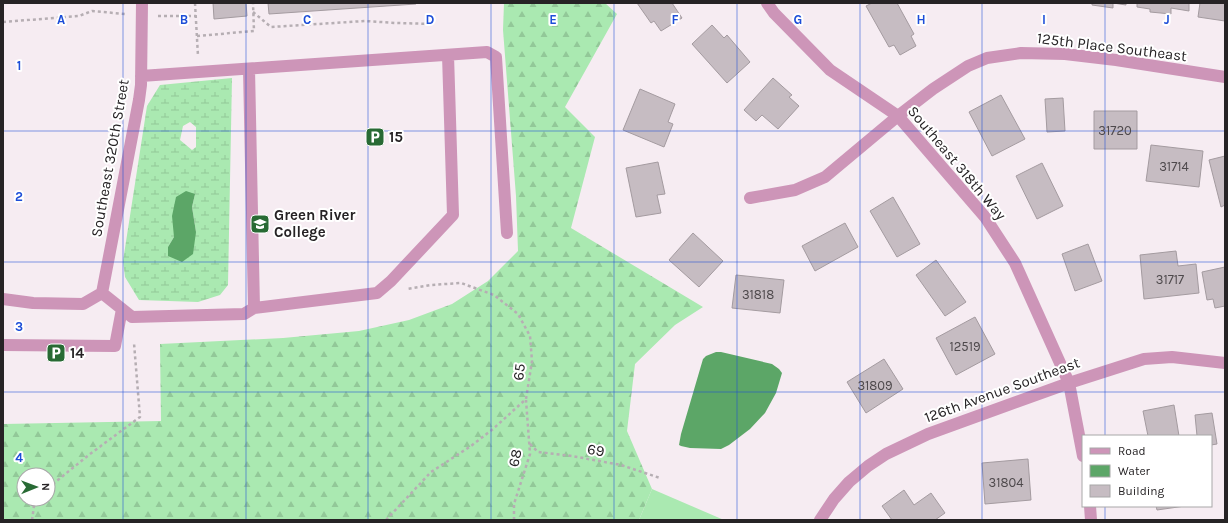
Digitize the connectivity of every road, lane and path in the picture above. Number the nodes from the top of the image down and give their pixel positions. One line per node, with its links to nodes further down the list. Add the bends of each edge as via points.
1 (142, 3): 6 (street, Southeast 320th Street)
2 (195, 3): 7 (path)
3 (253, 3): 5 (path)
4 (767, 3): 16 (street, Southeast 318th Way, via 830,70)
5 (253, 12): 9 (path, via 271,27 365,21); 10 (path, via 254,31)
6 (142, 16): 7 (path); 8 (path, via 92,11 79,16); 14 (street, Southeast 320th Street)
7 (196, 16): 10 (path)
8 (3, 22)
9 (432, 24)
10 (197, 36): 13 (path)
11 (448, 55): 12 (street); 18 (street, via 488,52 496,58); 20 (street, via 453,215)
12 (249, 69): 13 (street); 22 (street)
13 (199, 72): 14 (street)
14 (141, 76): 19 (street, Southeast 320th Street, via 139,100)
15 (1225, 77): 16 (street, 125th Place Southeast, via 1065,54 1010,54 987,58 968,66)
16 (898, 116): 17 (street, 125th Place Southeast, via 825,176 795,190); 27 (street, Southeast 318th Way, via 985,216 1015,263)
17 (750, 198)
18 (507, 233)
19 (102, 293): 21 (street, via 83,304 33,303); 23 (street)
20 (377, 293): 22 (street); 28 (path, 65, via 461,283 494,295 518,314 530,336 532,361)
21 (3, 299)
22 (254, 308): 24 (street, via 244,314)
23 (122, 309): 24 (street); 25 (street, via 115,346)
24 (132, 317): 32 (path, via 140,417)
25 (3, 345)
26 (1225, 363): 27 (street, 126th Avenue Southeast, via 1159,357 1130,363)
27 (1069, 383): 30 (street, Southeast 318th Way); 38 (street, 126th Avenue Southeast, via 928,434 886,454 849,482)
28 (526, 399): 29 (path, 68); 36 (path, 65, via 493,429 431,472)
29 (530, 444): 31 (path, 69, via 538,452 621,465); 37 (path, 68, via 530,454 514,504)
30 (1082, 451)
31 (660, 478)
32 (56, 482)
33 (34, 507): 35 (path)
34 (1090, 507): 39 (street)
35 (32, 520)
36 (386, 520)
37 (514, 520)
38 (820, 520)
39 (1091, 520)

